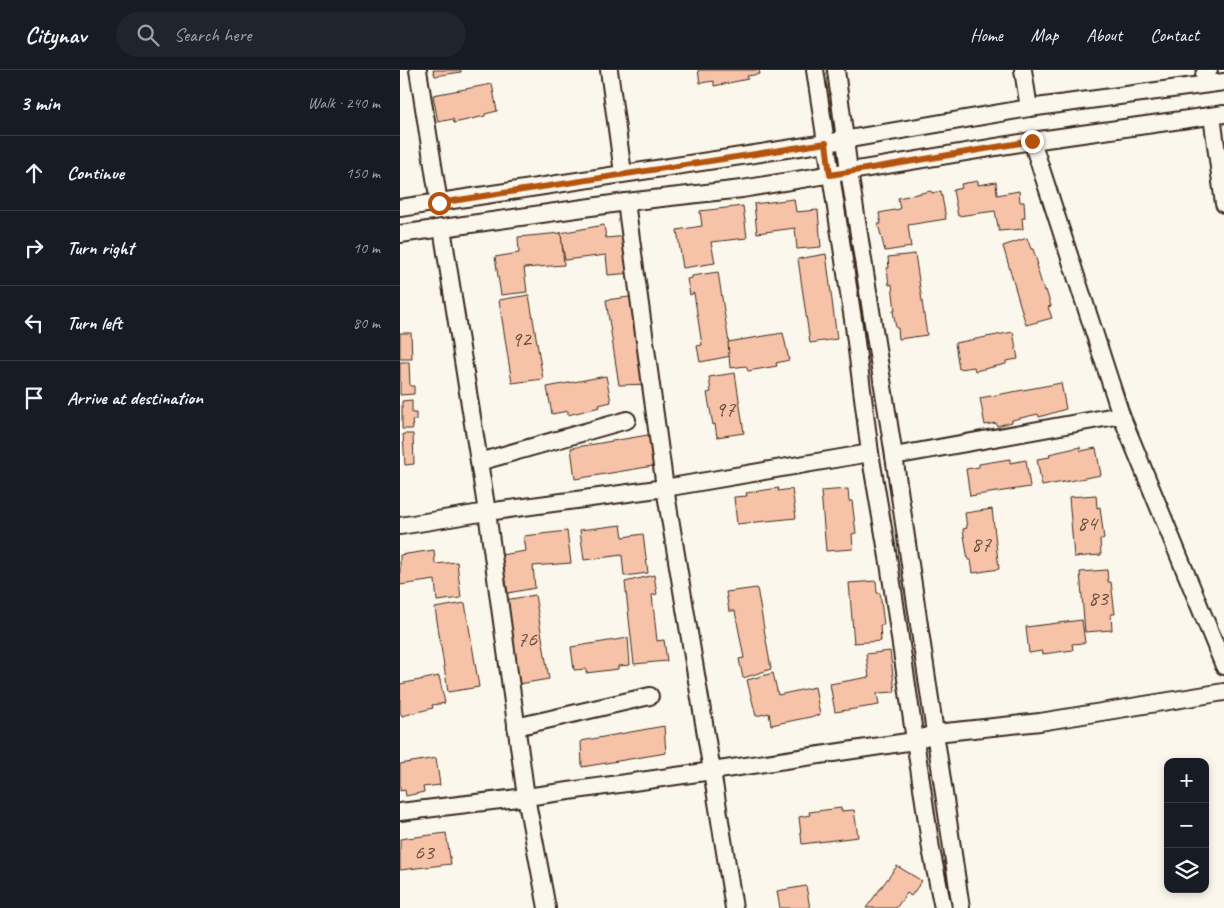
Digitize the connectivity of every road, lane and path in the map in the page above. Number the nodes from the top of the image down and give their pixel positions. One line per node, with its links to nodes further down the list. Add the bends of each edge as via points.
1 (418, 70): 17 (street)
2 (609, 70): 14 (street)
3 (815, 70): 12 (street)
4 (836, 70): 10 (street)
5 (1023, 70): 8 (street)
6 (1206, 75): 7 (street); 8 (street)
7 (1224, 82)
8 (1029, 108): 10 (street)
9 (1218, 115): 11 (street); 18 (street)
10 (846, 139): 12 (street); 13 (street)
11 (1032, 141): 13 (street); 22 (street)
12 (826, 143): 14 (street); 15 (street)
13 (849, 171): 15 (street); 25 (street)
14 (623, 173): 17 (street)
15 (830, 175): 16 (street); 24 (street)
16 (626, 202): 20 (street); 27 (street)
17 (439, 203): 19 (street)
18 (1224, 204)
19 (400, 208)
20 (442, 228): 21 (street); 26 (street)
21 (400, 234)
22 (1121, 415): 25 (street); 30 (street)
23 (627, 420): 26 (street)
24 (870, 453): 27 (street); 35 (street)
25 (894, 456): 34 (street)
26 (479, 462): 28 (street)
27 (665, 488): 28 (street); 36 (street)
28 (487, 512): 29 (street); 33 (street)
29 (400, 526)
30 (1224, 666)
31 (1224, 692): 34 (street, via 1040,722)
32 (650, 696): 33 (street)
33 (516, 727): 37 (street)
34 (936, 734): 35 (street); 42 (street)
35 (914, 741): 36 (street); 41 (street)
36 (712, 771): 37 (street); 40 (street)
37 (526, 797): 38 (street); 39 (street)
38 (400, 812)
39 (547, 908)
40 (734, 908)
41 (943, 908)
42 (961, 908)

